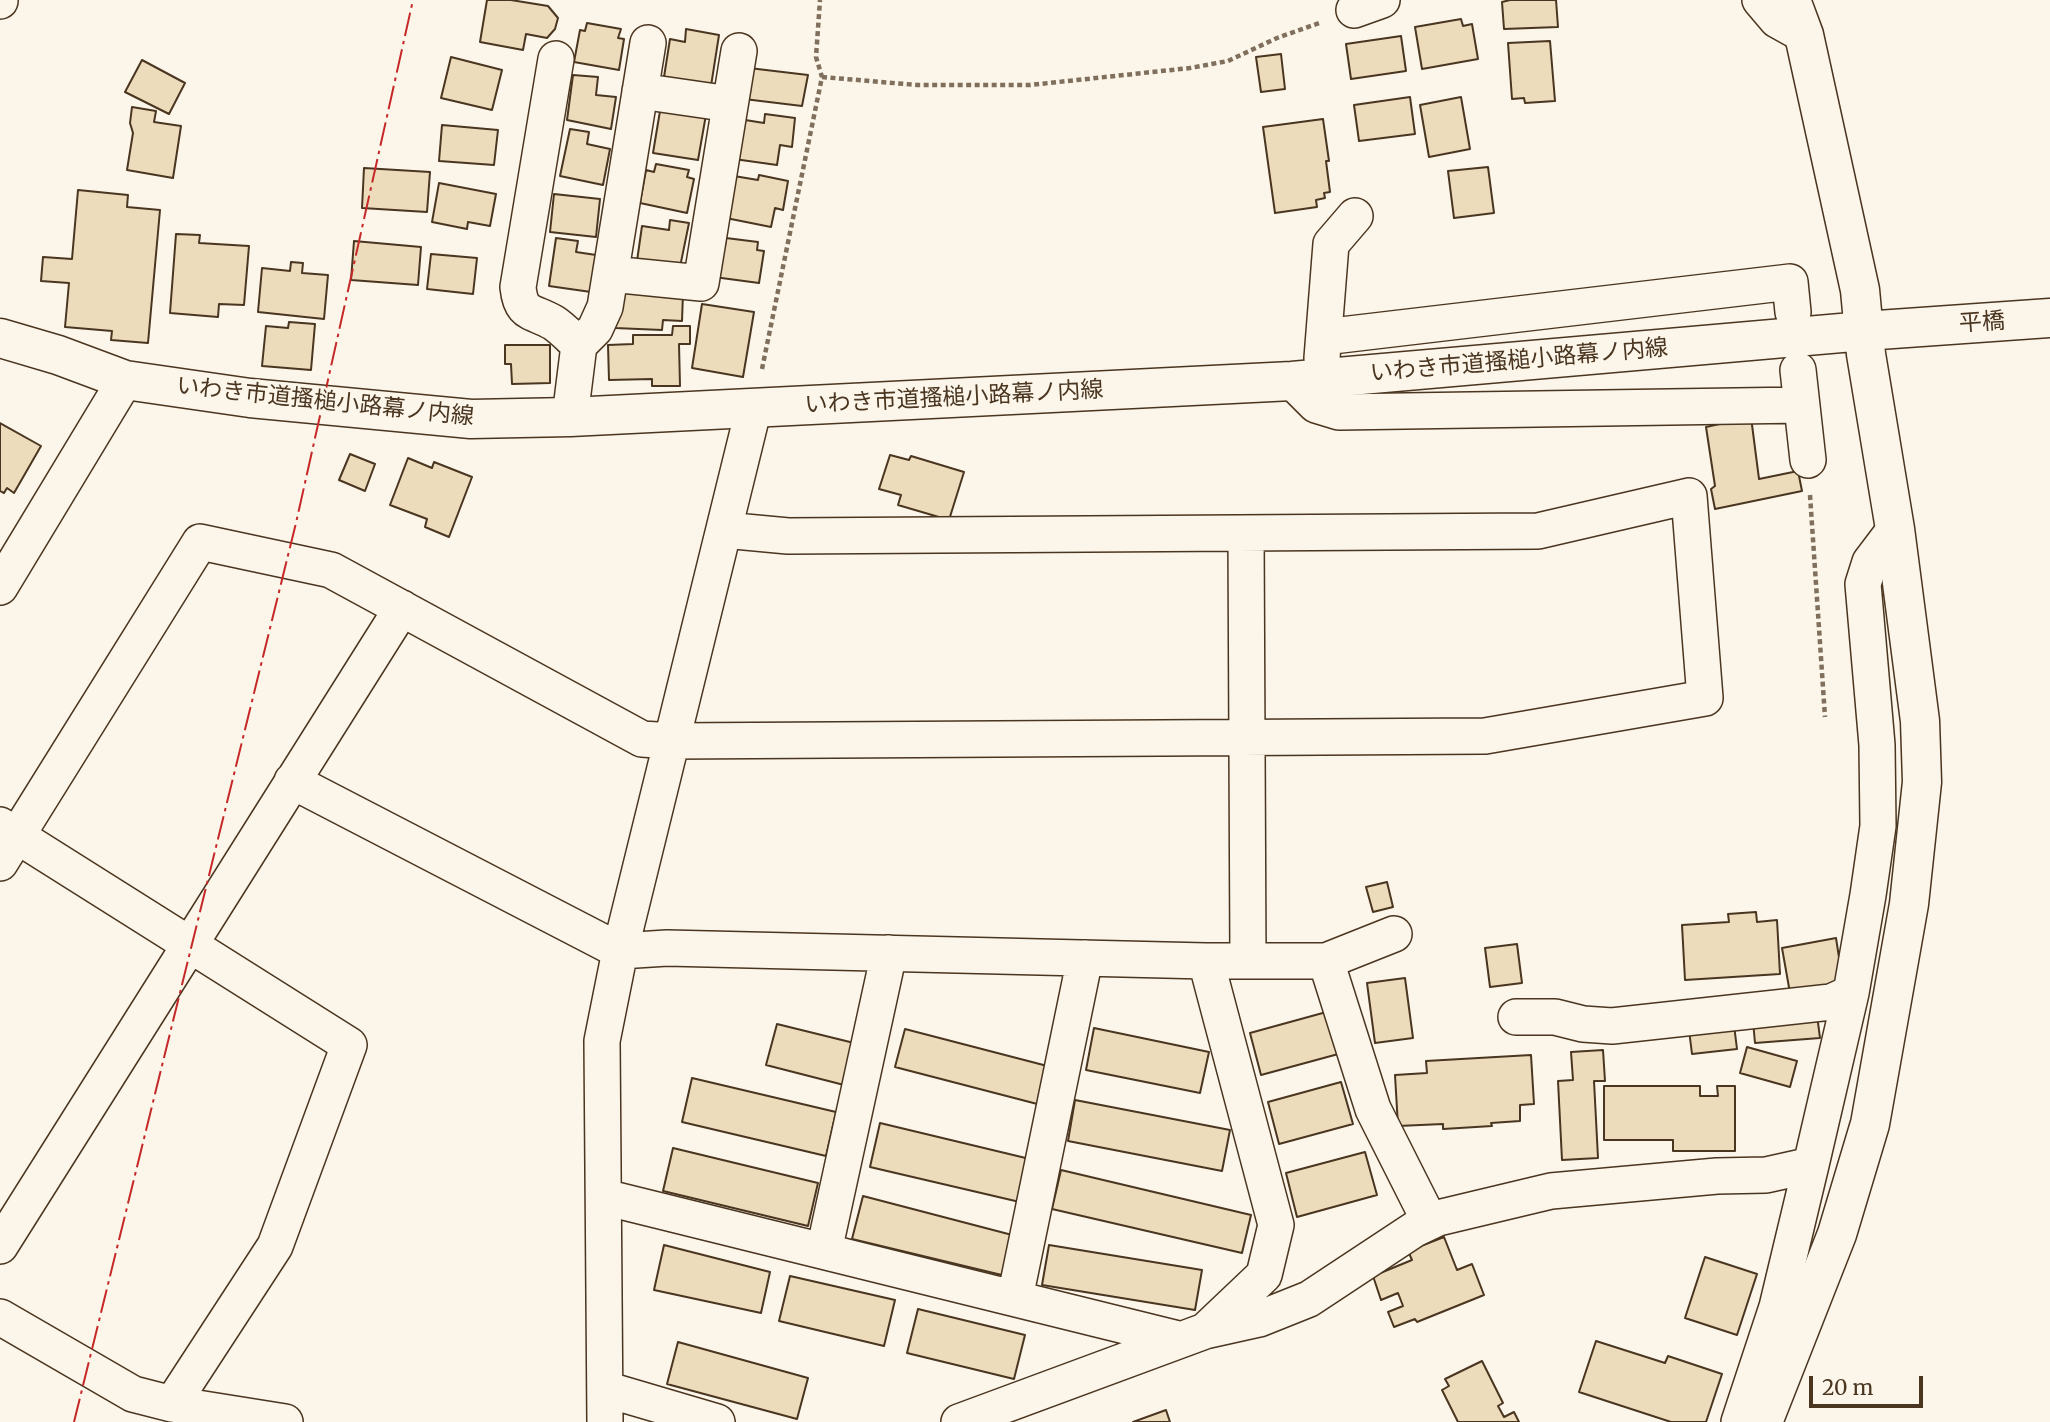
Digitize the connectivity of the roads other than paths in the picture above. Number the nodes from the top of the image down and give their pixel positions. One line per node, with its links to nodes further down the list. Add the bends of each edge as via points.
1 (1760, 0): 3 (street, via 1777,20)
2 (1791, 0): 3 (street)
3 (1804, 35): 14 (street, via 1860,290)
4 (648, 43): 7 (street)
5 (739, 51): 8 (street)
6 (556, 59): 17 (street, via 518,287 525,310 555,324)
7 (640, 91): 8 (street); 10 (street)
8 (730, 104): 10 (street, via 701,283)
9 (1355, 216): 15 (street, via 1331,244)
10 (611, 274): 17 (street, via 605,307 595,329)
11 (1793, 312): 15 (street, via 1790,282)
12 (2050, 318): 13 (street, 平橋)
13 (1914, 328): 14 (street, いわき市道搔槌小路幕ノ内線)
14 (1864, 331): 20 (street, いわき市道搔槌小路幕ノ内線); 25 (street)
15 (1324, 337): 20 (street)
16 (0, 338): 19 (street, いわき市道搔槌小路幕ノ内線)
17 (579, 345): 23 (street)
18 (1798, 370): 21 (street)
19 (125, 380): 23 (street, いわき市道搔槌小路幕ノ内線, via 378,412 471,419); 28 (street)
20 (1306, 380): 21 (street, via 1317,405 1339,412); 22 (street, いわき市道搔槌小路幕ノ内線)
21 (1802, 405): 24 (street)
22 (754, 407): 23 (street, いわき市道搔槌小路幕ノ内線); 26 (street)
23 (570, 417)
24 (1808, 460)
25 (1895, 529): 42 (street, via 1870,562 1863,584 1877,745 1878,826); 58 (street, via 1920,721 1922,782 1909,904 1870,1124 1837,1234)
26 (724, 530): 27 (street, via 788,536); 31 (street)
27 (1246, 533): 30 (street); 30 (street, via 1538,531 1689,496 1705,698 1485,736)
28 (0, 587)
29 (402, 608): 31 (street, via 642,739); 32 (street); 33 (street, via 331,570 201,542)
30 (1247, 737): 31 (street); 40 (street)
31 (672, 741): 36 (street)
32 (292, 781): 35 (street); 36 (street)
33 (6, 841): 35 (street)
34 (1394, 934): 41 (street)
35 (190, 945): 47 (street); 52 (street, via 349,1045 275,1246)
36 (620, 951): 37 (street); 45 (street, via 602,1041)
37 (889, 953): 38 (street); 48 (street)
38 (1085, 958): 39 (street); 49 (street)
39 (1206, 961): 40 (street); 51 (street, via 1276,1225 1264,1275)
40 (1248, 961): 41 (street)
41 (1326, 961): 46 (street, via 1373,1109)
42 (1851, 993): 43 (street, via 1831,1002 1612,1026 1555,1017); 44 (street)
43 (1516, 1017)
44 (1811, 1165): 46 (street, via 1766,1175 1551,1191); 57 (street, via 1777,1307)
45 (604, 1197): 48 (street); 53 (street)
46 (1430, 1222): 51 (street, via 1309,1299 1259,1319)
47 (0, 1246)
48 (824, 1251): 49 (street)
49 (1015, 1298): 51 (street)
50 (0, 1317): 52 (street, via 133,1394)
51 (1191, 1335): 56 (street)
52 (172, 1404): 54 (street)
53 (605, 1406): 55 (street)
54 (285, 1422)
55 (717, 1422)
56 (959, 1422)
57 (1739, 1422)
58 (1763, 1422)

